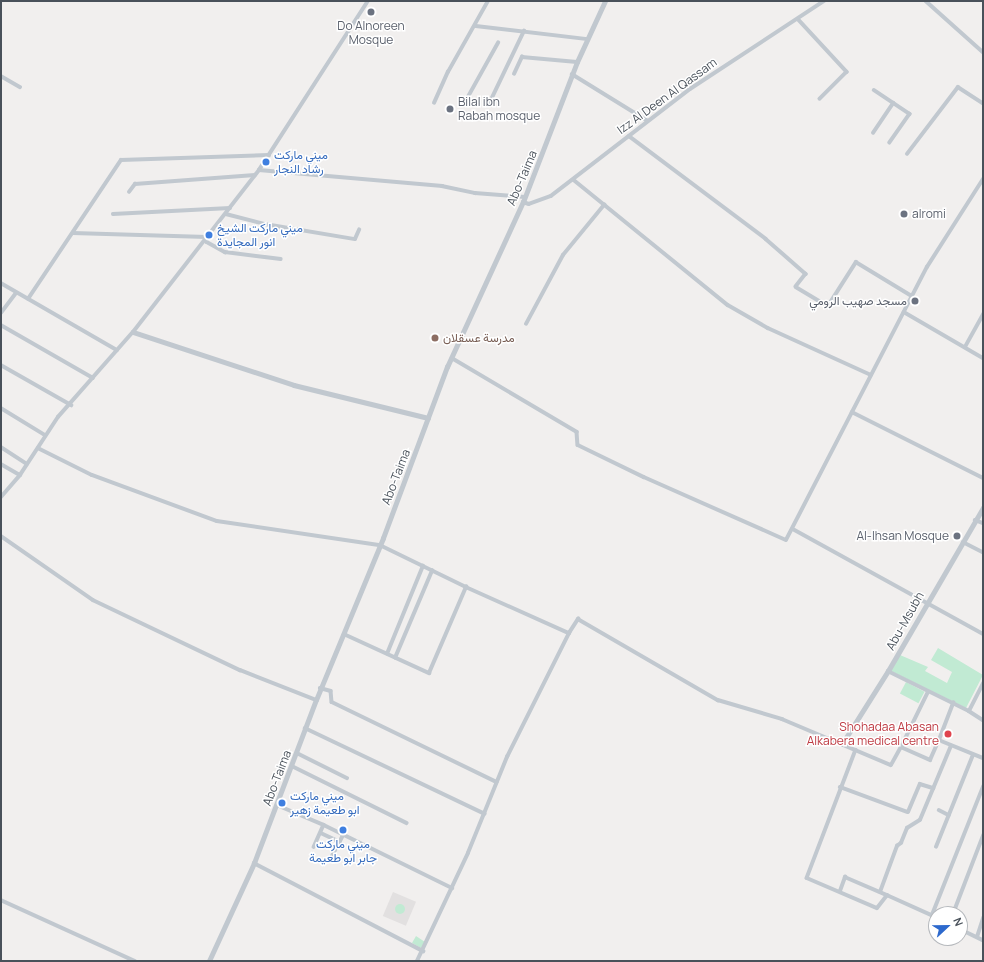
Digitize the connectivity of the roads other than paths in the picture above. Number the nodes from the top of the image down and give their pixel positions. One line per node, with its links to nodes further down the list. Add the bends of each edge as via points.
1 (368, 1): 29 (street)
2 (488, 1): 7 (street)
3 (605, 1): 9 (street, Abo-Taima)
4 (824, 1): 6 (street, Izz Al Deen Al Qassam)
5 (926, 1): 11 (street)
6 (798, 19): 18 (street, via 848,72); 24 (street, Izz Al Deen Al Qassam, via 690,89)
7 (476, 26): 8 (street); 21 (street, via 448,72)
8 (524, 31): 9 (street); 23 (street)
9 (586, 39): 12 (street, Abo-Taima)
10 (498, 43): 22 (street)
11 (983, 52)
12 (577, 62): 13 (street, via 522,57); 14 (street, Abo-Taima)
13 (514, 74)
14 (572, 74): 24 (street); 35 (street, Abo-Taima)
15 (1, 76): 16 (street)
16 (20, 86)
17 (874, 90): 19 (street)
18 (820, 99)
19 (893, 103): 25 (street); 27 (street, via 910,114)
20 (983, 103): 28 (street, via 958,87)
21 (434, 104)
22 (464, 104)
23 (489, 104)
24 (648, 121): 26 (street, Izz Al Deen Al Qassam)
25 (873, 133)
26 (629, 136): 32 (street, Izz Al Deen Al Qassam); 46 (street, via 778,249 806,274 796,287 828,306 856,262)
27 (890, 143)
28 (907, 154)
29 (270, 155): 30 (street); 41 (street, via 121,160)
30 (259, 170): 31 (street); 35 (street, Izz Al Deen Al Qassam, via 442,186)
31 (255, 175): 34 (street, via 135,184); 37 (street)
32 (574, 180): 35 (street, Izz Al Deen Al Qassam, via 551,196 529,204); 36 (street)
33 (983, 180): 46 (street, via 947,233)
34 (129, 192)
35 (524, 200): 56 (street, Abo-Taima)
36 (604, 205): 51 (street, via 563,255); 59 (street, via 728,305 768,328)
37 (230, 208): 38 (street); 39 (street)
38 (113, 214)
39 (226, 214): 40 (street, via 265,224 355,239); 42 (street)
40 (358, 230)
41 (73, 233): 42 (street); 47 (street)
42 (207, 237): 43 (street, via 207,242 225,252); 53 (street)
43 (281, 259)
44 (1, 283): 45 (street)
45 (16, 293): 47 (street); 49 (street)
46 (912, 296): 48 (street)
47 (28, 299): 55 (street)
48 (904, 312): 54 (street); 59 (street)
49 (1, 313)
50 (983, 314): 54 (street)
51 (526, 324)
52 (1, 325): 60 (street)
53 (133, 332): 55 (street); 64 (street, via 294,385)
54 (965, 348): 57 (street)
55 (117, 350): 60 (street)
56 (452, 358): 64 (street, Abo-Taima); 77 (street, via 577,432 578,445 593,453 786,540)
57 (983, 358)
58 (1, 365): 61 (street)
59 (871, 375): 63 (street)
60 (94, 378): 61 (street)
61 (70, 405): 65 (street)
62 (1, 408): 65 (street)
63 (852, 412): 71 (street); 77 (street)
64 (428, 418): 80 (street, Abo-Taima)
65 (45, 435): 67 (street)
66 (1, 447): 69 (street)
67 (38, 448): 69 (street); 80 (street, via 92,475 217,521)
68 (1, 464): 70 (street)
69 (27, 464): 70 (street)
70 (20, 475): 72 (street)
71 (983, 478)
72 (3, 490): 73 (street)
73 (1, 497)
74 (983, 508): 75 (street, Abu-Msubh)
75 (975, 520): 76 (street); 79 (street, Abu-Msubh)
76 (983, 523)
77 (793, 528): 85 (street)
78 (1, 536): 95 (street, via 93,600 240,670)
79 (963, 542): 81 (street); 85 (street, Abu-Msubh)
80 (380, 545): 82 (street); 87 (street, Abo-Taima)
81 (983, 552)
82 (423, 566): 83 (street); 89 (street)
83 (432, 571): 84 (street); 90 (street)
84 (466, 587): 86 (street); 90 (street, via 429,673)
85 (927, 601): 88 (street); 91 (street, Abu-Msubh)
86 (569, 633): 101 (street, via 578,619 718,700 782,719); 110 (street, via 523,722)
87 (344, 634): 89 (street); 93 (street, Abo-Taima)
88 (983, 634)
89 (387, 654): 90 (street)
90 (396, 658)
91 (888, 671): 94 (street); 101 (street, Abu-Msubh)
92 (983, 683): 97 (street)
93 (320, 688): 95 (street, Abo-Taima); 110 (street, via 331,691 332,702)
94 (928, 692): 96 (street); 102 (street)
95 (316, 700): 99 (street, Abo-Taima)
96 (953, 703): 97 (street); 100 (street)
97 (969, 711): 98 (street)
98 (983, 720)
99 (305, 728): 105 (street, Abo-Taima); 116 (street)
100 (939, 740): 102 (street, via 930,760); 103 (street)
101 (842, 744): 104 (street)
102 (900, 746): 104 (street, via 891,765)
103 (951, 746): 106 (street); 113 (street)
104 (856, 750): 111 (street)
105 (297, 753): 108 (street, Abo-Taima); 109 (street)
106 (973, 756): 107 (street); 117 (street)
107 (983, 758)
108 (292, 766): 114 (street, Abo-Taima); 118 (street)
109 (347, 778)
110 (497, 782): 116 (street)
111 (840, 787): 113 (street, via 908,812 920,784); 129 (street, via 807,878)
112 (983, 787): 133 (street)
113 (933, 788): 130 (street, via 920,820 908,828 897,846)
114 (277, 805): 119 (street); 127 (street, Abo-Taima)
115 (939, 810): 117 (street)
116 (485, 814): 128 (street)
117 (949, 815): 125 (street)
118 (408, 823)
119 (324, 825): 120 (street); 121 (street)
120 (321, 832): 123 (street); 124 (street)
121 (343, 834): 123 (street); 128 (street)
122 (983, 836): 134 (street)
123 (340, 842): 126 (street)
124 (314, 847)
125 (936, 847)
126 (332, 856)
127 (254, 863): 140 (street); 142 (street, Abo-Taima)
128 (452, 888): 140 (street)
129 (840, 891): 130 (street, via 845,877); 131 (street, via 877,908)
130 (880, 892): 131 (street)
131 (887, 895): 135 (street)
132 (1, 900): 141 (street)
133 (938, 906)
134 (956, 906)
135 (928, 913)
136 (983, 918): 138 (street)
137 (968, 933): 138 (street)
138 (977, 937): 139 (street)
139 (983, 940)
140 (423, 951): 143 (street)
141 (136, 961)
142 (209, 961)
143 (416, 961)

